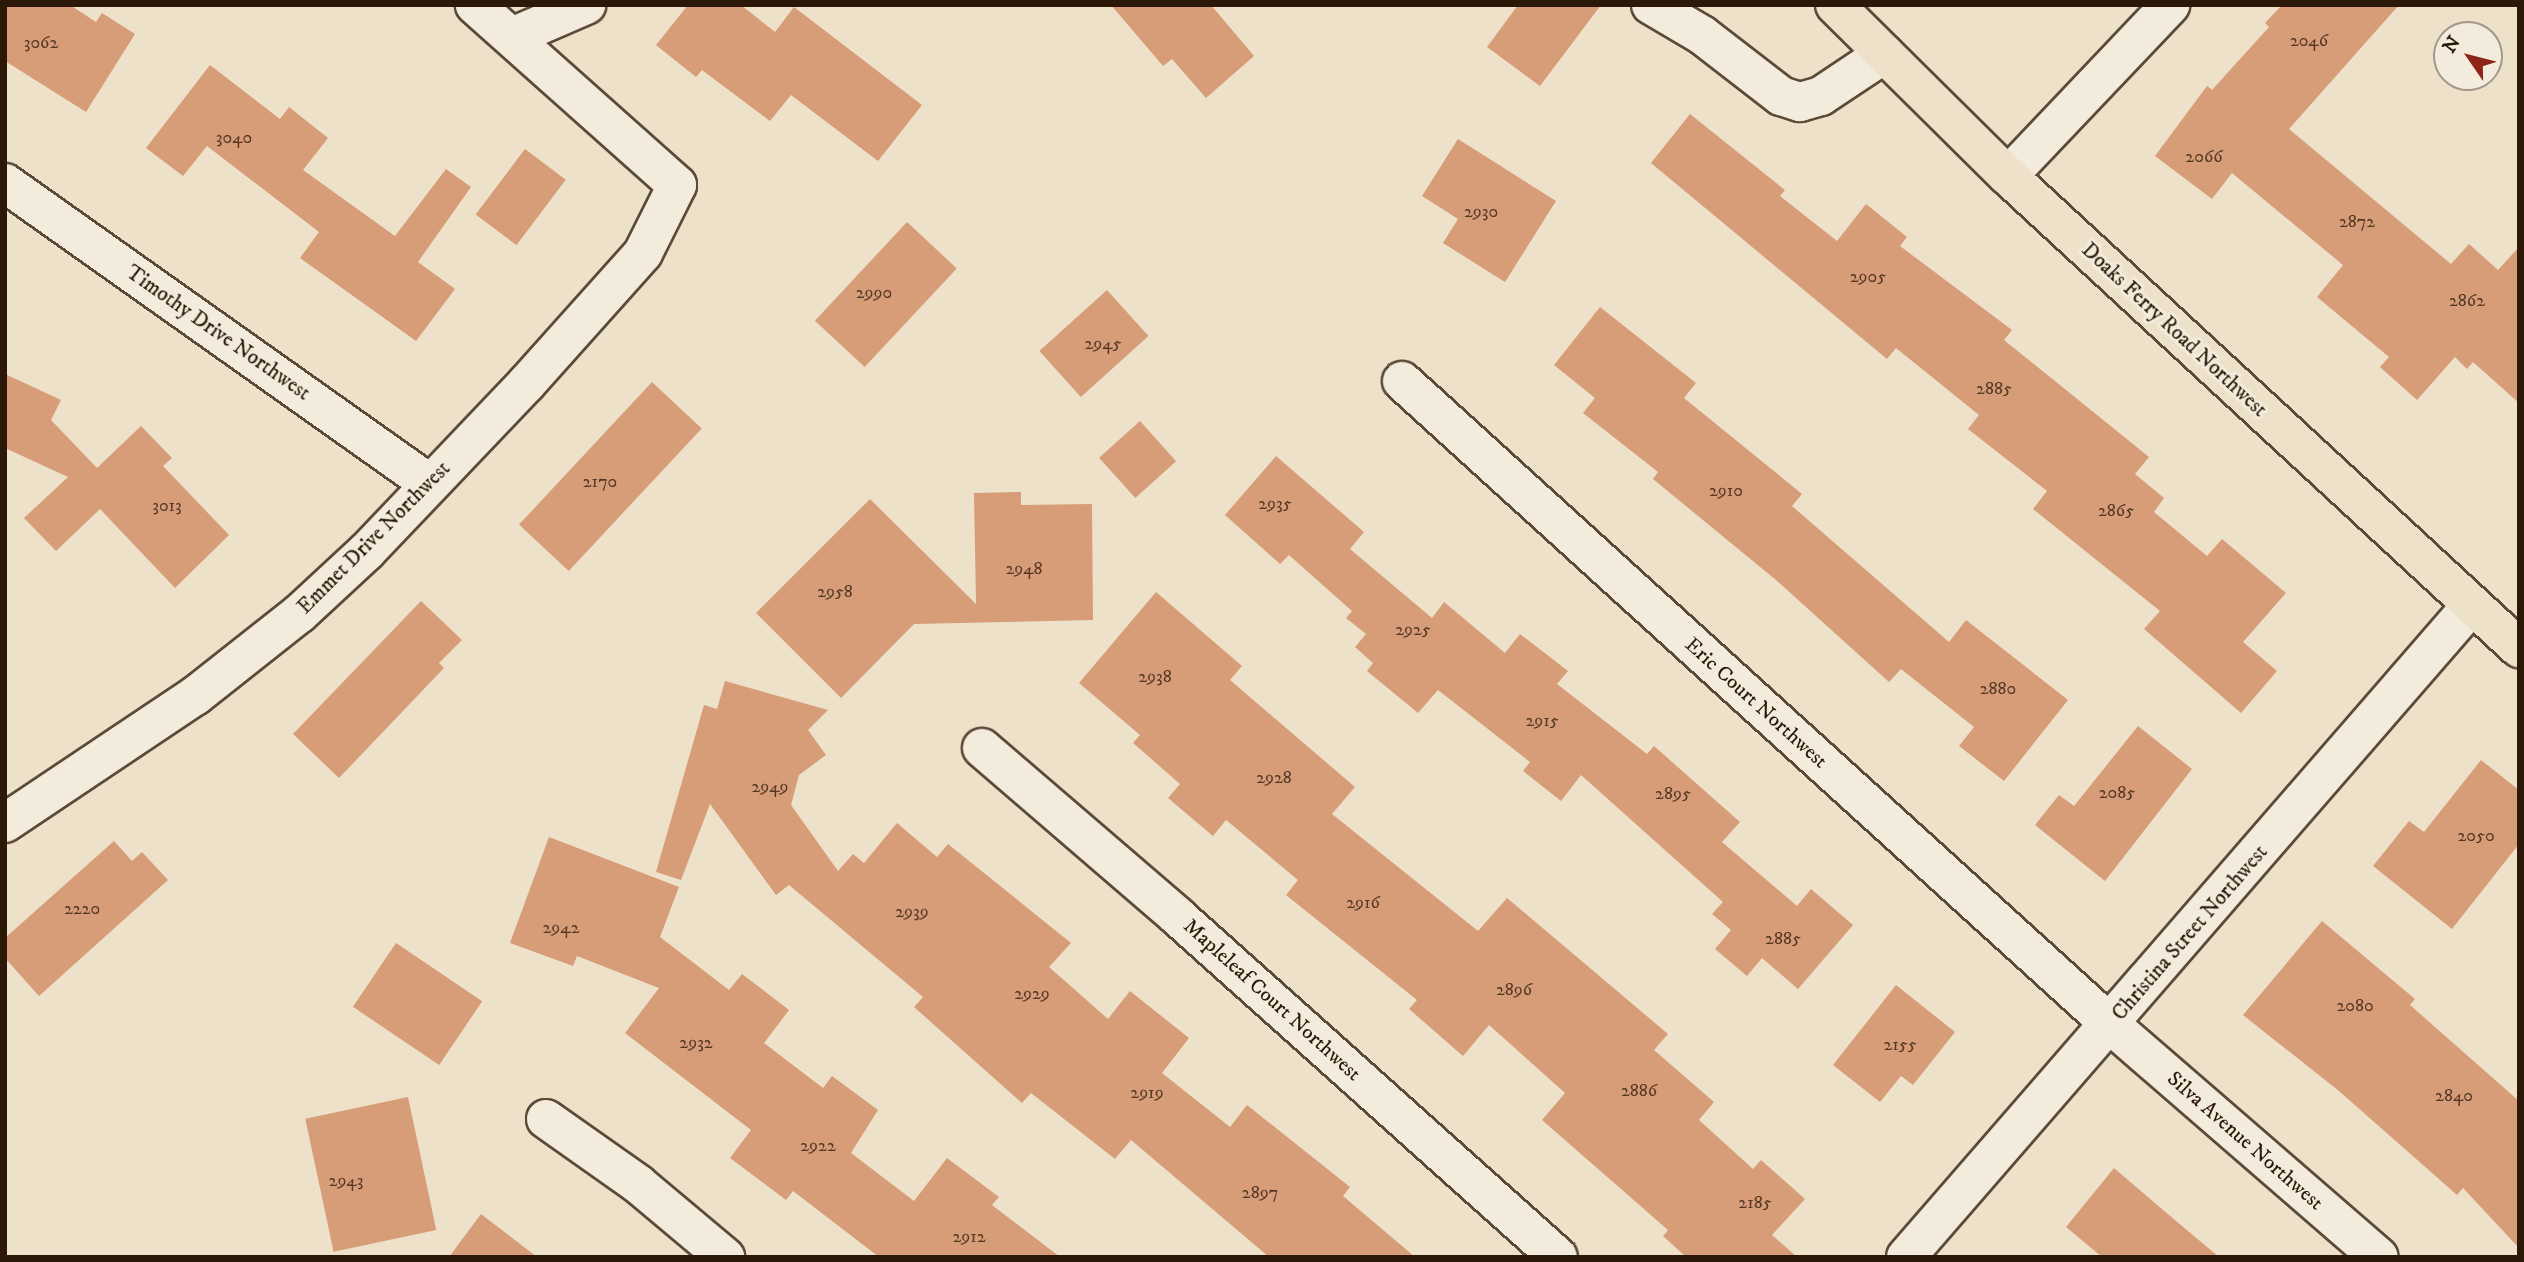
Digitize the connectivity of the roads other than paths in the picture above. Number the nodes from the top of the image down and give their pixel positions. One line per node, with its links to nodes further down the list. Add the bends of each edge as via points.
1 (475, 5): 6 (street)
2 (586, 5): 6 (street)
3 (1651, 5): 7 (street, via 1702,35 1781,96 1800,102 1821,96)
4 (1835, 5): 7 (main road, Doaks Ferry Road Northwest)
5 (2170, 5): 8 (street)
6 (512, 37): 11 (street, Emmet Drive Northwest, via 677,184 643,253)
7 (1884, 54): 8 (main road, Doaks Ferry Road Northwest)
8 (2008, 176): 12 (main road, Doaks Ferry Road Northwest)
9 (5, 183): 11 (street, Timothy Drive Northwest)
10 (1402, 381): 16 (street, Eric Court Northwest)
11 (430, 484): 15 (street, Emmet Drive Northwest, via 299,614 195,696)
12 (2471, 606): 13 (main road, Doaks Ferry Road Northwest); 16 (street, Christina Street Northwest)
13 (2519, 648)
14 (982, 748): 19 (street, Mapleleaf Court Northwest)
15 (5, 823)
16 (2110, 1025): 20 (street, Christina Street Northwest); 21 (street, Silva Avenue Northwest)
17 (547, 1119): 18 (street, via 638,1184)
18 (725, 1257)
19 (1558, 1257)
20 (1906, 1257)
21 (2379, 1257)

